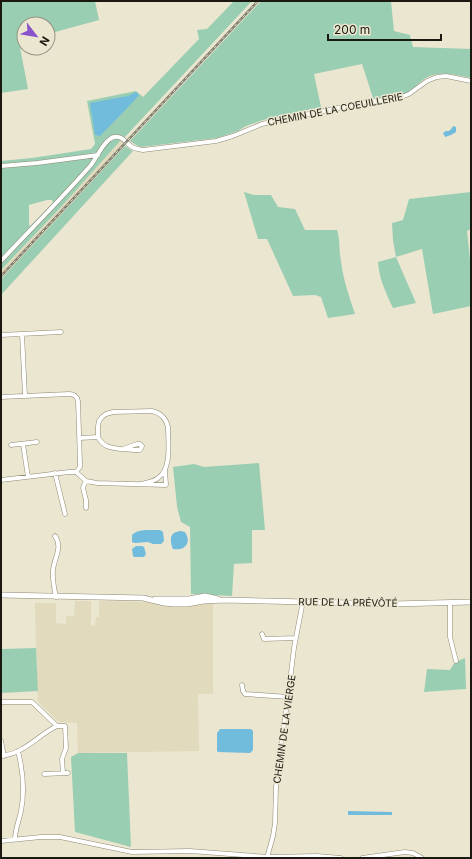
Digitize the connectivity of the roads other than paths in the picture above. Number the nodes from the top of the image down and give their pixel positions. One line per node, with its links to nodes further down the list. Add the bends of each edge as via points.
1 (471, 81): 2 (street, CHEMIN DE LA COEUILLERIE, via 446,76 437,77 403,97 262,124 216,141 143,150 135,148 121,138 113,137)
2 (98, 155): 3 (street); 4 (street)
3 (1, 166)
4 (1, 261)
5 (61, 332): 6 (street)
6 (22, 334): 7 (street); 8 (street)
7 (1, 336)
8 (25, 396): 9 (street); 11 (street, via 75,395 78,400)
9 (1, 397)
10 (98, 437): 11 (street); 15 (street, via 108,447); 16 (street, via 99,421 108,412 158,413 168,425 168,458)
11 (80, 438): 17 (street, via 80,467)
12 (37, 442): 13 (street)
13 (23, 444): 14 (street); 19 (street)
14 (11, 445)
15 (123, 449)
16 (165, 470): 22 (street, via 157,479); 23 (street)
17 (76, 472): 18 (street); 21 (street)
18 (55, 473): 19 (street); 26 (street)
19 (28, 477): 20 (street)
20 (1, 480)
21 (86, 481): 22 (street); 25 (street, via 83,488)
22 (140, 484): 23 (street)
23 (166, 484): 24 (street)
24 (172, 485)
25 (86, 508)
26 (65, 514)
27 (55, 536): 29 (street, via 58,543 53,572)
28 (1, 596): 29 (street, RUE DE LA PRÉVÔTÉ)
29 (56, 596): 30 (street, RUE DE LA PRÉVÔTÉ, via 190,599 205,596 225,600)
30 (304, 601): 32 (street, RUE DE LA PRÉVÔTÉ); 34 (street, CHEMIN DE LA VIERGE)
31 (471, 602): 32 (street, RUE DE LA PRÉVÔTÉ)
32 (450, 603): 35 (street, via 450,637)
33 (262, 634): 34 (street, via 264,639)
34 (296, 638): 37 (street, CHEMIN DE LA VIERGE)
35 (456, 661)
36 (242, 685): 37 (street, via 245,694)
37 (288, 697): 46 (street, CHEMIN DE LA VIERGE, via 276,782 274,832)
38 (1, 702): 39 (street, via 32,702)
39 (57, 726): 41 (street); 43 (street, via 65,726 66,748 63,758 66,773)
40 (1, 741): 42 (street)
41 (18, 751): 42 (street); 44 (street, via 23,774 23,796)
42 (3, 756)
43 (44, 774)
44 (15, 839): 45 (street); 46 (street, via 60,837 132,852 190,851)
45 (1, 841)
46 (267, 858): 47 (street)
47 (341, 858)
48 (362, 858): 49 (street, via 405,852)
49 (422, 858)

